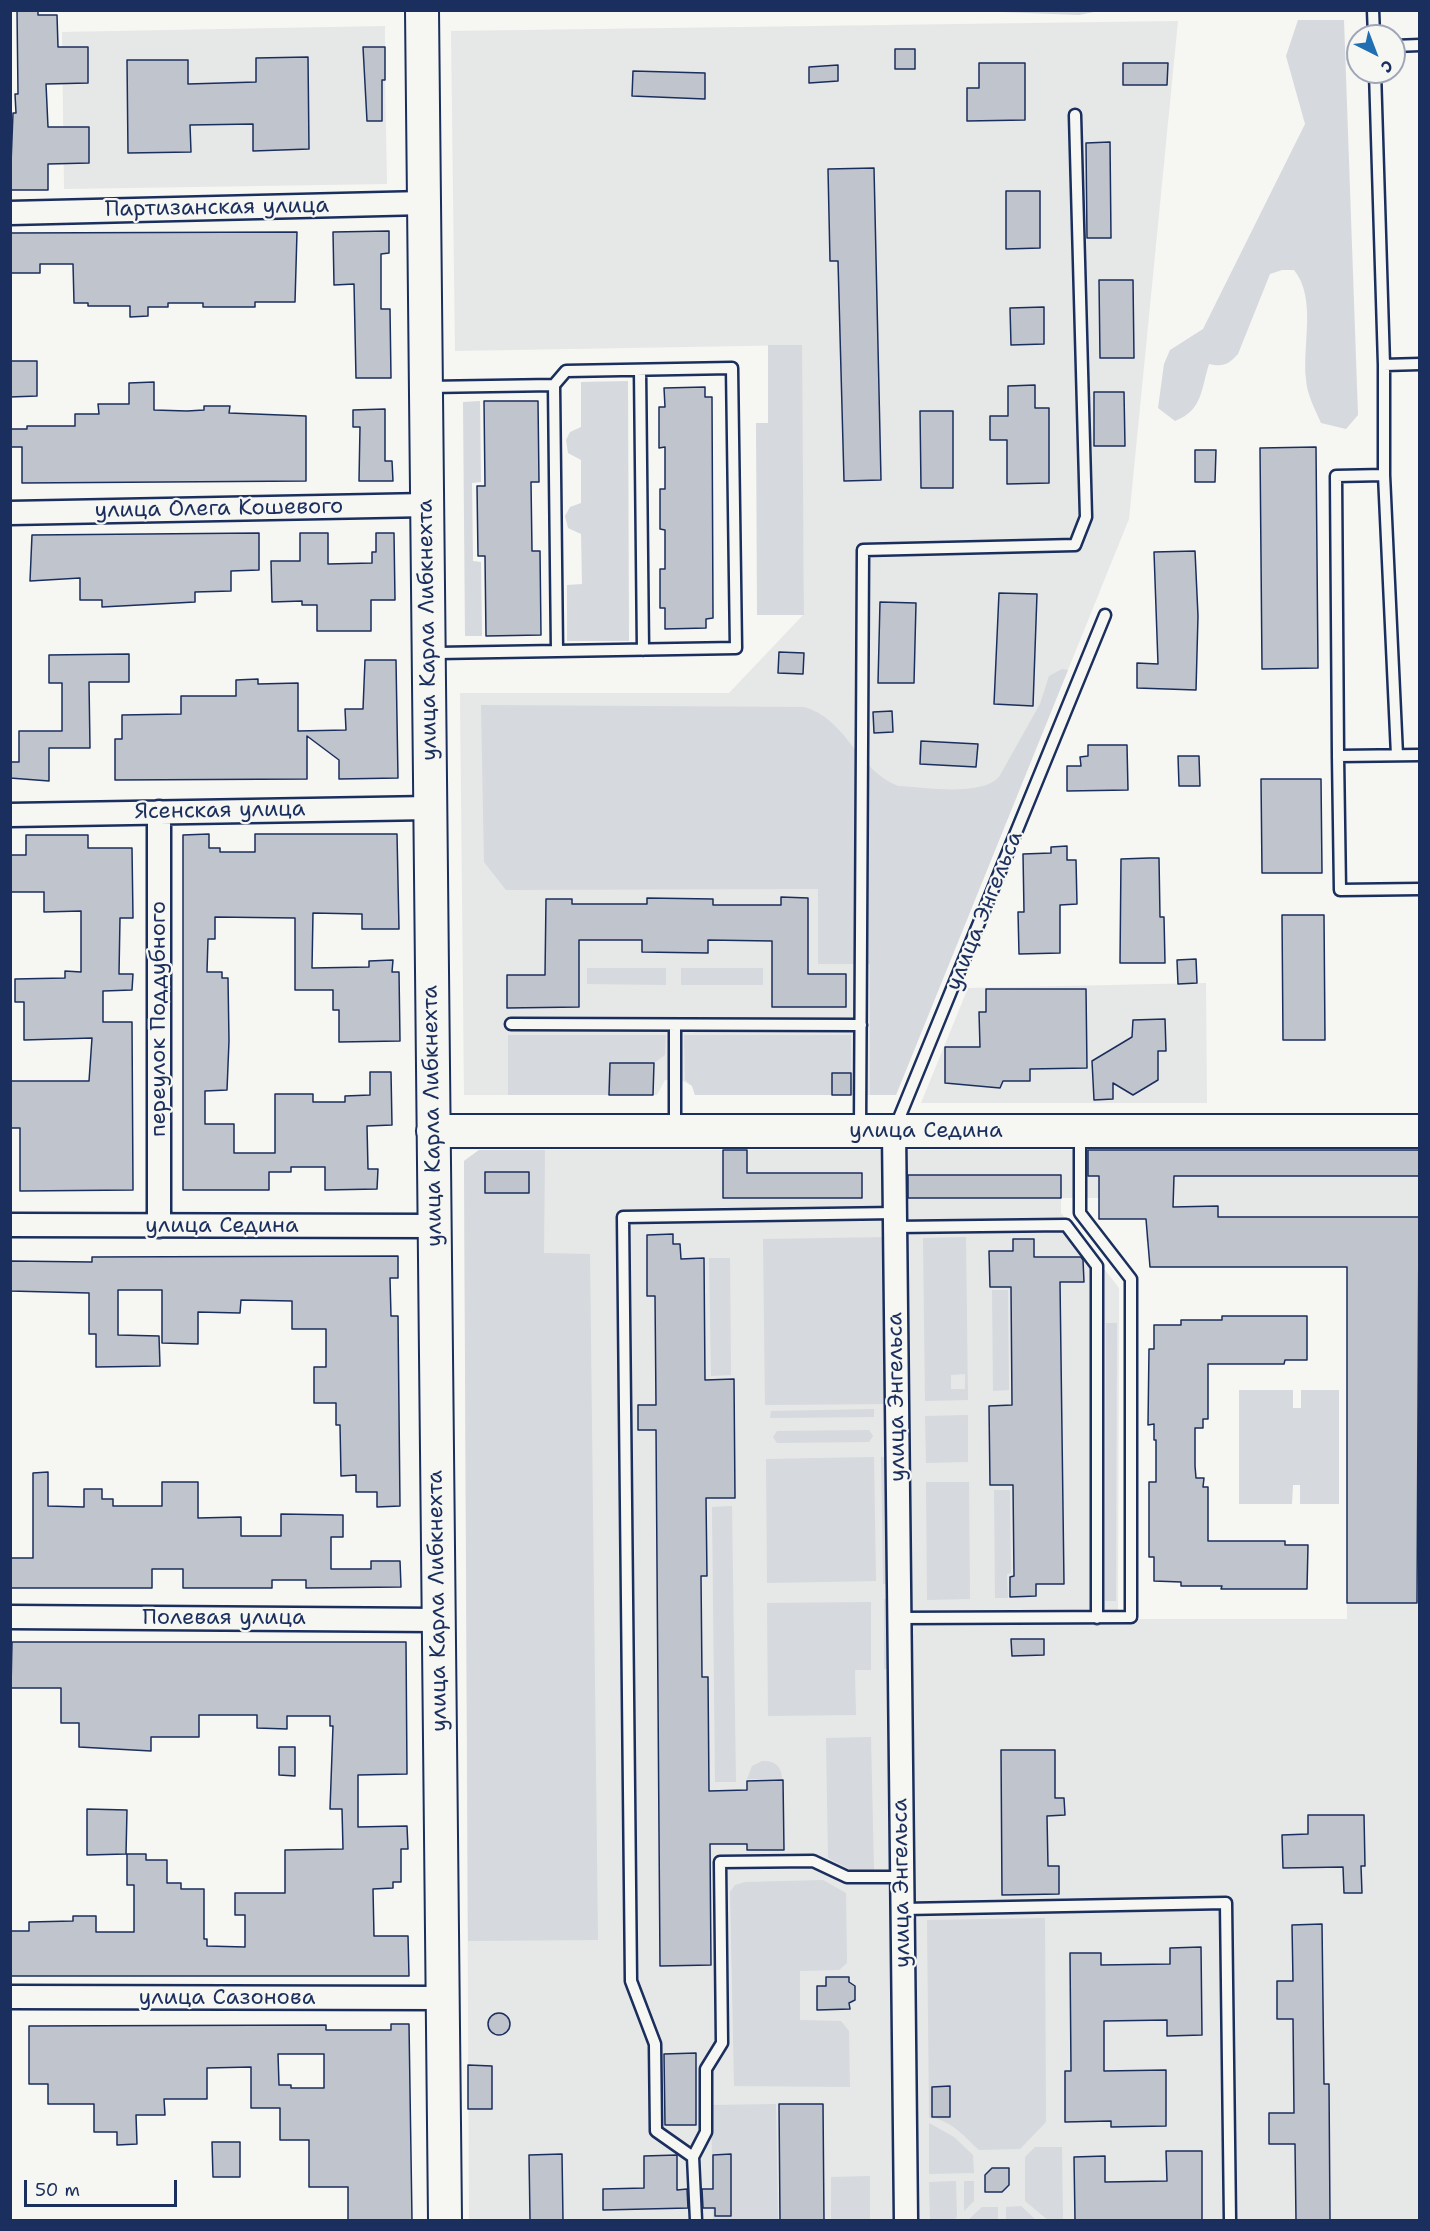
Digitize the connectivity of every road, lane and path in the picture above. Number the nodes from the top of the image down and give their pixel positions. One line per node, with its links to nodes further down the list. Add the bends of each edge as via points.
1 (422, 10): 4 (street, улица Карла Либкнехта)
2 (1375, 84): 7 (lane)
3 (1075, 115): 27 (lane, via 1086,517 1075,545 863,550)
4 (424, 203): 5 (street, Партизанская улица); 10 (street, улица Карла Либкнехта)
5 (10, 213)
6 (1419, 364): 7 (lane)
7 (1384, 365): 11 (lane)
8 (640, 370): 9 (lane, via 567,371); 15 (lane); 15 (lane, via 732,368 736,648)
9 (554, 385): 10 (lane); 16 (lane)
10 (426, 387): 12 (street, улица Карла Либкнехта)
11 (1384, 475): 18 (lane); 20 (lane, via 1336,476)
12 (427, 505): 13 (street, улица Олега Кошевого); 17 (street, улица Карла Либкнехта)
13 (10, 513)
14 (1105, 615): 31 (lane, улица Энгельса)
15 (643, 650): 16 (lane)
16 (557, 651): 17 (lane)
17 (428, 653): 21 (street, улица Карла Либкнехта)
18 (1397, 755): 19 (lane); 20 (lane)
19 (1419, 755)
20 (1338, 756): 24 (lane, via 1340,890)
21 (430, 808): 22 (street, Ясенская улица); 28 (street, улица Карла Либкнехта)
22 (159, 812): 23 (street, Ясенская улица); 36 (street, переулок Поддубного)
23 (10, 814)
24 (1419, 889)
25 (512, 1024): 26 (lane)
26 (675, 1025): 27 (lane); 29 (lane)
27 (861, 1025): 30 (lane)
28 (433, 1131): 29 (street, улица Седина); 37 (street, улица Карла Либкнехта)
29 (675, 1131): 30 (street, улица Седина)
30 (860, 1131): 31 (street, улица Седина)
31 (894, 1131): 32 (street, улица Седина); 34 (street, улица Энгельса)
32 (1080, 1131): 33 (street, улица Седина); 40 (lane, via 1080,1213 1131,1279 1131,1617)
33 (1419, 1131)
34 (895, 1220): 39 (street, улица Энгельса); 40 (lane, via 1066,1225 1097,1266); 46 (lane, via 622,1217 631,1981 656,2044 656,2131)
35 (10, 1225): 36 (street, улица Седина)
36 (159, 1226): 37 (street, улица Седина)
37 (434, 1226): 41 (street, улица Карла Либкнехта)
38 (10, 1617): 41 (street, Полевая улица)
39 (899, 1618): 40 (lane); 42 (street, улица Энгельса)
40 (1097, 1618)
41 (438, 1620): 45 (street, улица Карла Либкнехта)
42 (902, 1877): 43 (street, улица Энгельса); 46 (lane, via 848,1877 813,1861 720,1863 722,2043 706,2069 706,2132)
43 (903, 1909): 49 (street, улица Энгельса); 50 (lane, via 1226,1903)
44 (10, 1997): 45 (street, улица Сазонова)
45 (443, 1998): 47 (street, улица Карла Либкнехта)
46 (693, 2157): 48 (lane)
47 (445, 2220)
48 (696, 2220)
49 (906, 2220)
50 (1230, 2220)

